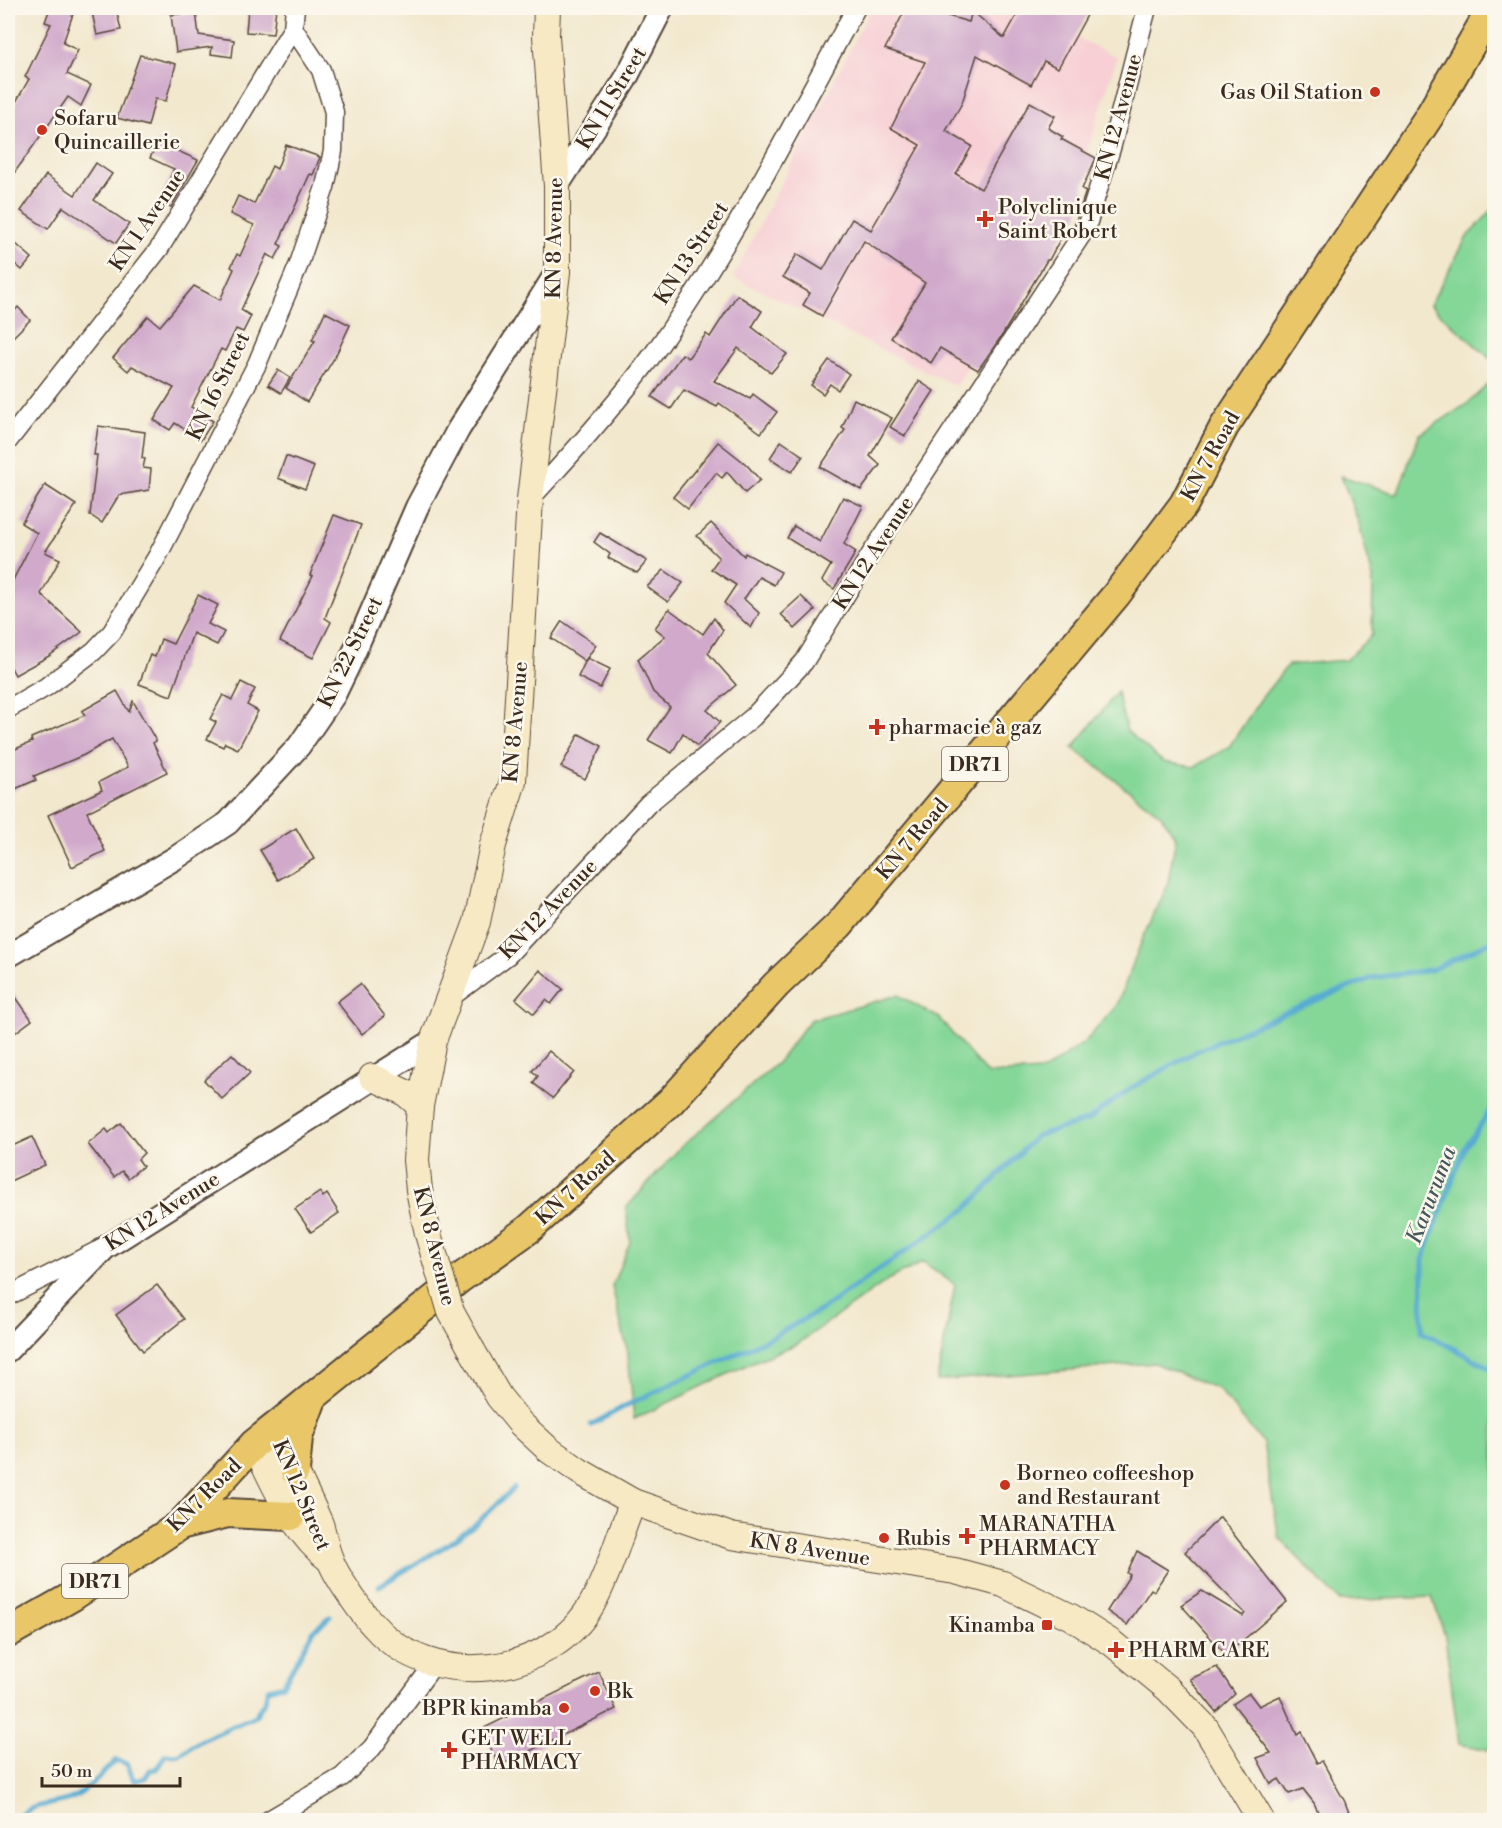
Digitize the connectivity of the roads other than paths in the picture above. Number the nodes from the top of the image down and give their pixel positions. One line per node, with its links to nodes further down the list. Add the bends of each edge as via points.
1 (296, 8): 7 (street, KN 1 Avenue)
2 (547, 8): 8 (main road, KN 8 Avenue)
3 (662, 8): 8 (street, KN 11 Street, via 625,80)
4 (856, 8): 11 (street, KN 13 Street, via 752,199 654,353 587,438)
5 (1147, 8): 14 (street, KN 12 Avenue, via 1086,228 804,662 753,717 648,804 508,955)
6 (1492, 8): 21 (main road, KN 7 Road / DR71, via 1430,115 1224,427 1184,504 1116,595 839,925 776,985 671,1101 597,1168 529,1229 459,1279)
7 (293, 28): 10 (street, KN 1 Avenue, via 159,249); 12 (street, KN 16 Street, via 321,70 334,112 329,169 300,264 257,364 157,557 112,632 94,651 46,687)
8 (557, 186): 9 (main road, KN 8 Avenue)
9 (557, 272): 11 (main road, KN 8 Avenue); 13 (street, KN 22 Street, via 458,430 417,507 334,695 299,746 228,823)
10 (8, 441)
11 (530, 500): 14 (main road, KN 8 Avenue, via 513,781 493,845 477,922)
12 (8, 709)
13 (8, 956)
14 (451, 997): 15 (main road, KN 8 Avenue)
15 (433, 1041): 16 (street, KN 12 Avenue); 17 (main road, KN 8 Avenue)
16 (372, 1077): 17 (main road, via 404,1092); 18 (street, KN 12 Avenue)
17 (420, 1106): 24 (main road, KN 8 Avenue, bridge, via 416,1160 419,1190 451,1312 499,1397 521,1424 579,1471)
18 (105, 1248): 19 (street, KN 12 Avenue); 20 (street)
19 (8, 1296)
20 (8, 1350)
21 (313, 1397): 22 (main road, KN 7 Road / DR71); 23 (main road, via 298,1437)
22 (264, 1437): 23 (main road, KN 12 Street); 25 (main road, KN 12 Street); 26 (main road, KN7 Road / DR71)
23 (295, 1471): 27 (main road, KN 12 Street, via 320,1525)
24 (633, 1502): 29 (main road, KN 12 Street, via 592,1604 576,1625 550,1646 510,1664 467,1670); 31 (main road, KN 8 Avenue, via 731,1536 955,1571 1003,1584 1071,1617 1112,1643 1168,1689 1205,1727)
25 (291, 1515): 26 (main road, via 228,1513); 27 (main road, KN 12 Street, via 314,1548)
26 (180, 1525): 28 (main road, KN7 Road / DR71, via 73,1596)
27 (330, 1560): 29 (main road, KN 12 Street, via 374,1627 406,1652)
28 (8, 1633)
29 (434, 1664): 30 (street, via 372,1748 342,1777)
30 (269, 1821)
31 (1261, 1821)

